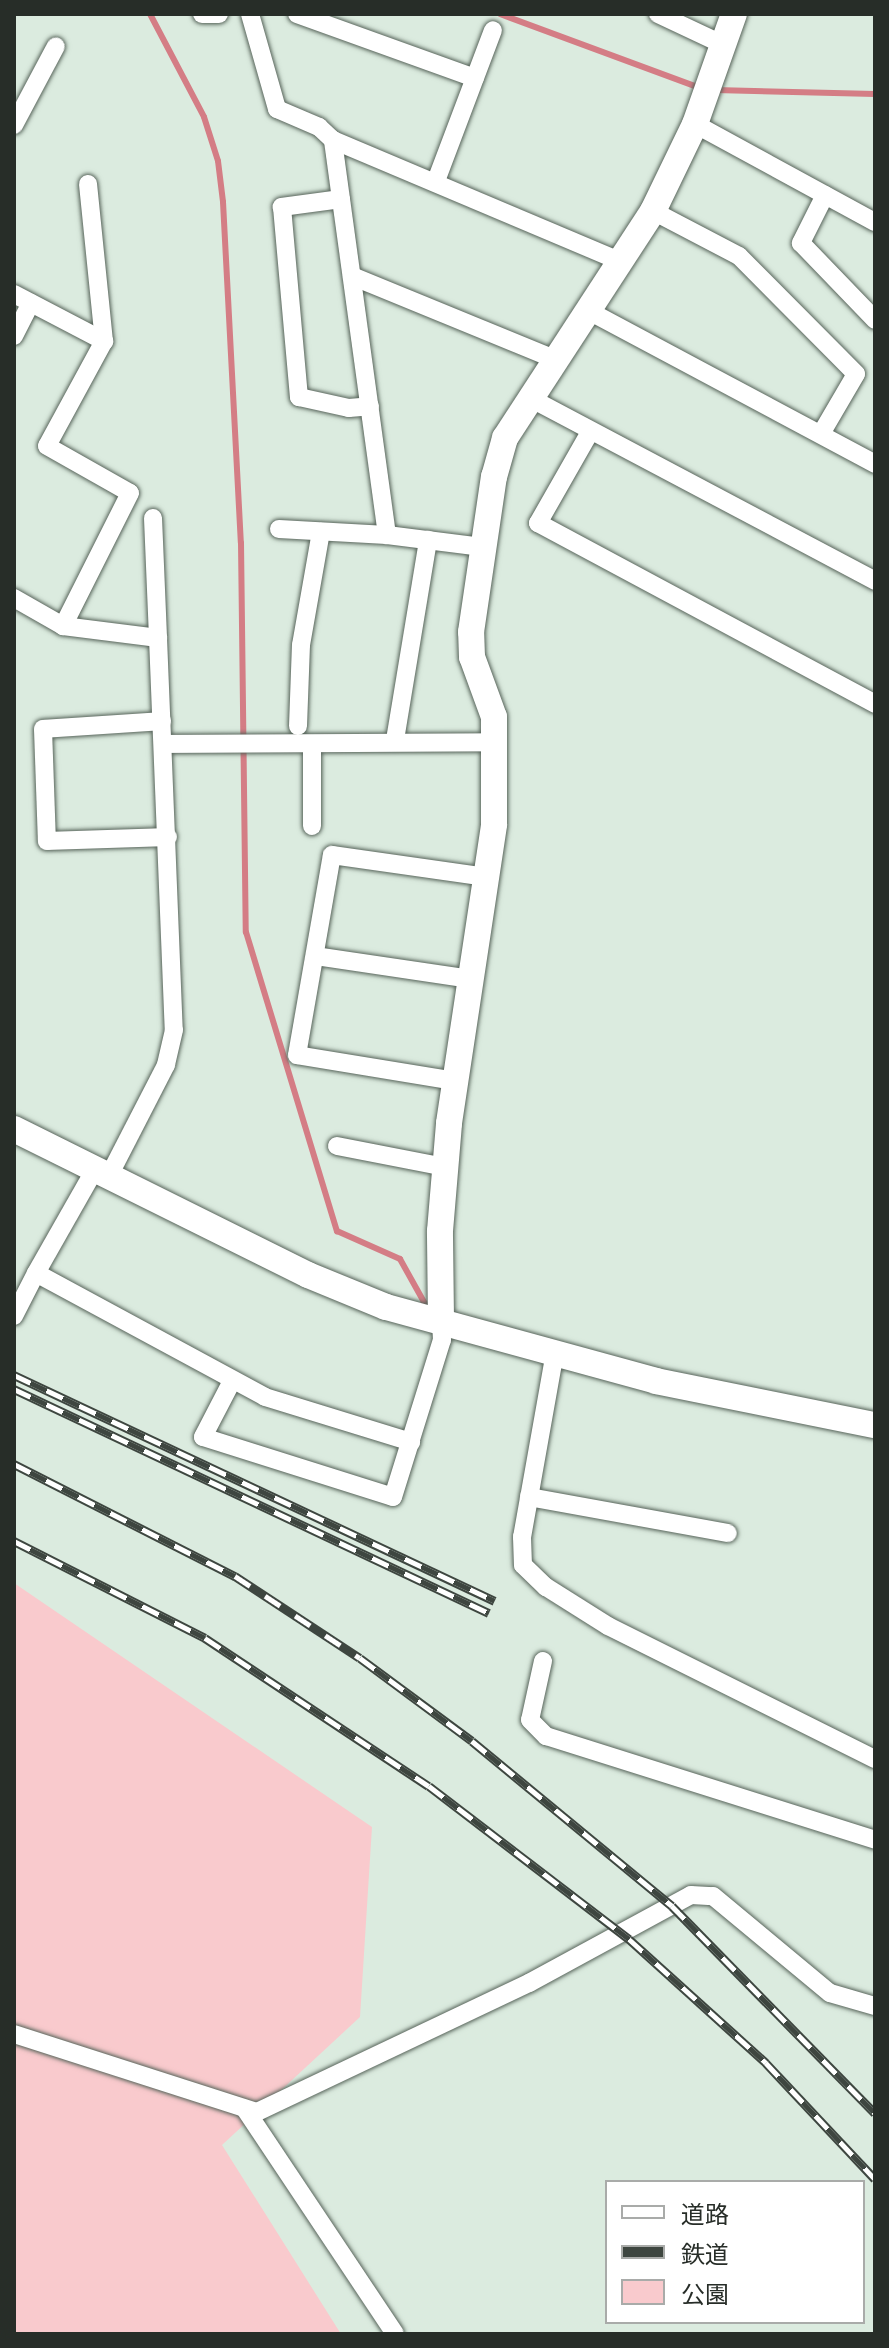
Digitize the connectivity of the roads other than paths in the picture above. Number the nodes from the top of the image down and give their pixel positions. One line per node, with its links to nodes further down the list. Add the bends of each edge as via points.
1 (202, 14): 2 (street)
2 (219, 14)
3 (250, 14): 13 (street, via 277,109 319,127)
4 (297, 14): 10 (street)
5 (658, 14): 8 (street)
6 (734, 14): 8 (street)
7 (493, 30): 10 (street)
8 (724, 45): 11 (street)
9 (56, 46): 12 (street)
10 (475, 78): 14 (street)
11 (695, 124): 16 (street); 18 (street)
12 (14, 125)
13 (333, 140): 14 (street); 17 (street)
14 (436, 181): 20 (street)
15 (88, 184): 27 (street)
16 (825, 195): 19 (street); 25 (street, via 801,243)
17 (341, 199): 21 (street); 30 (street, via 282,207 299,397 349,408)
18 (653, 211): 20 (street); 32 (street, via 739,256 856,374)
19 (875, 222)
20 (620, 261): 24 (street)
21 (352, 276): 28 (street); 30 (street)
22 (14, 294): 23 (street)
23 (31, 303): 26 (street); 27 (street)
24 (587, 310): 28 (street); 32 (street)
25 (875, 320)
26 (14, 336)
27 (104, 341): 42 (street, via 47,446 130,493)
28 (554, 359): 29 (street)
29 (530, 398): 31 (street); 39 (street, via 505,438)
30 (370, 406): 37 (street)
31 (590, 432): 40 (street); 44 (street, via 538,523)
32 (821, 434): 33 (street)
33 (875, 464)
34 (153, 518): 43 (street)
35 (279, 529): 36 (street)
36 (321, 532): 37 (street); 46 (street, via 301,645)
37 (387, 535): 38 (street)
38 (428, 540): 39 (street); 47 (street)
39 (482, 547): 48 (street, via 472,657 494,717)
40 (875, 581)
41 (14, 598): 42 (street)
42 (63, 626): 43 (street)
43 (158, 638): 45 (street)
44 (875, 704)
45 (162, 721): 49 (street); 52 (street, via 43,729 47,841)
46 (298, 726)
47 (395, 740): 48 (street); 50 (street)
48 (494, 742): 53 (street, via 494,824)
49 (163, 744): 50 (street); 52 (street)
50 (312, 747): 51 (street)
51 (312, 826)
52 (168, 837): 60 (street, via 173,1048)
53 (486, 877): 54 (street, via 332,855); 55 (street)
54 (315, 956): 55 (street); 56 (street, via 297,1055)
55 (470, 979): 56 (street)
56 (455, 1081): 59 (street)
57 (14, 1129): 60 (street)
58 (337, 1146): 59 (street)
59 (445, 1167): 63 (street)
60 (101, 1175): 61 (street); 63 (street, via 308,1275 386,1307)
61 (36, 1273): 62 (street); 65 (street)
62 (14, 1316)
63 (441, 1319): 64 (street); 67 (street, via 442,1340)
64 (555, 1352): 66 (street, via 656,1381); 68 (street)
65 (232, 1381): 67 (street); 67 (street, via 203,1437 221,1445 393,1497)
66 (875, 1425)
67 (411, 1442)
68 (529, 1497): 69 (street); 71 (street, via 523,1565 546,1587 608,1626)
69 (728, 1533)
70 (543, 1661): 72 (street, via 530,1720 546,1736)
71 (875, 1759)
72 (875, 1840)
73 (875, 2006): 75 (street, via 830,1993 713,1896 691,1895 450,2022 257,2112)
74 (14, 2034): 75 (street)
75 (245, 2109): 76 (street)
76 (395, 2334)

